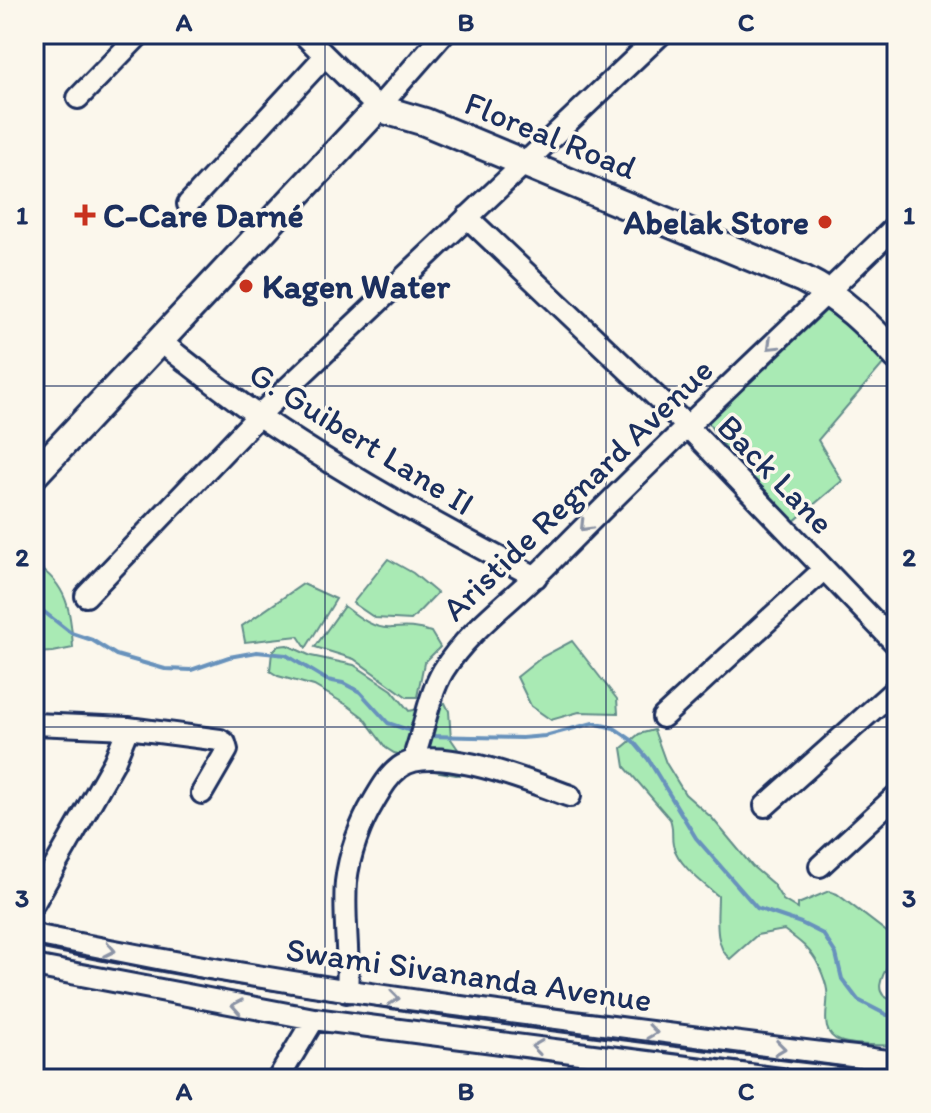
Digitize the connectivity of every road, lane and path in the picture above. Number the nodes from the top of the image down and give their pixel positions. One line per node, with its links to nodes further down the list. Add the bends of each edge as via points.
1 (140, 34): 6 (street)
2 (303, 34): 5 (street)
3 (443, 34): 7 (street)
4 (661, 34): 8 (street)
5 (325, 56): 7 (street); 9 (street)
6 (78, 98)
7 (378, 108): 8 (main road, Floreal Road); 13 (main road)
8 (524, 163): 10 (street); 12 (main road, Floreal Road)
9 (188, 204)
10 (467, 217): 15 (street); 16 (street, Back Lane)
11 (897, 225): 12 (street, Aristide Regnard Avenue)
12 (828, 292): 14 (main road, Floreal Road); 16 (street, Aristide Regnard Avenue, one-way to 16)
13 (161, 342): 15 (street, G. Guibert Lane II); 17 (main road)
14 (897, 356)
15 (258, 416): 19 (street, G. Guibert Lane II, via 362,481); 20 (street)
16 (687, 426): 18 (street, Back Lane); 19 (street, Aristide Regnard Avenue, one-way to 19)
17 (34, 475)
18 (823, 570): 21 (street, Back Lane); 23 (street)
19 (536, 577): 26 (street, Aristide Regnard Avenue, via 459,648 433,692)
20 (86, 596)
21 (897, 645)
22 (897, 688): 30 (street)
23 (663, 717)
24 (34, 724): 25 (street)
25 (128, 728): 27 (street, via 225,743 227,750); 32 (street)
26 (417, 756): 29 (street, via 497,770); 35 (street, via 388,778 366,814 353,853 346,881)
27 (202, 793)
28 (897, 795): 31 (street)
29 (570, 796)
30 (765, 806)
31 (820, 866)
32 (34, 903)
33 (34, 935): 35 (street, Swami Sivananda Avenue, one-way to 35)
34 (34, 966): 36 (street, one-way to 34)
35 (347, 992): 37 (street, Swami Sivananda Avenue, one-way to 37)
36 (314, 1019): 38 (street); 39 (street, one-way to 36)
37 (897, 1062)
38 (278, 1079)
39 (781, 1079)

